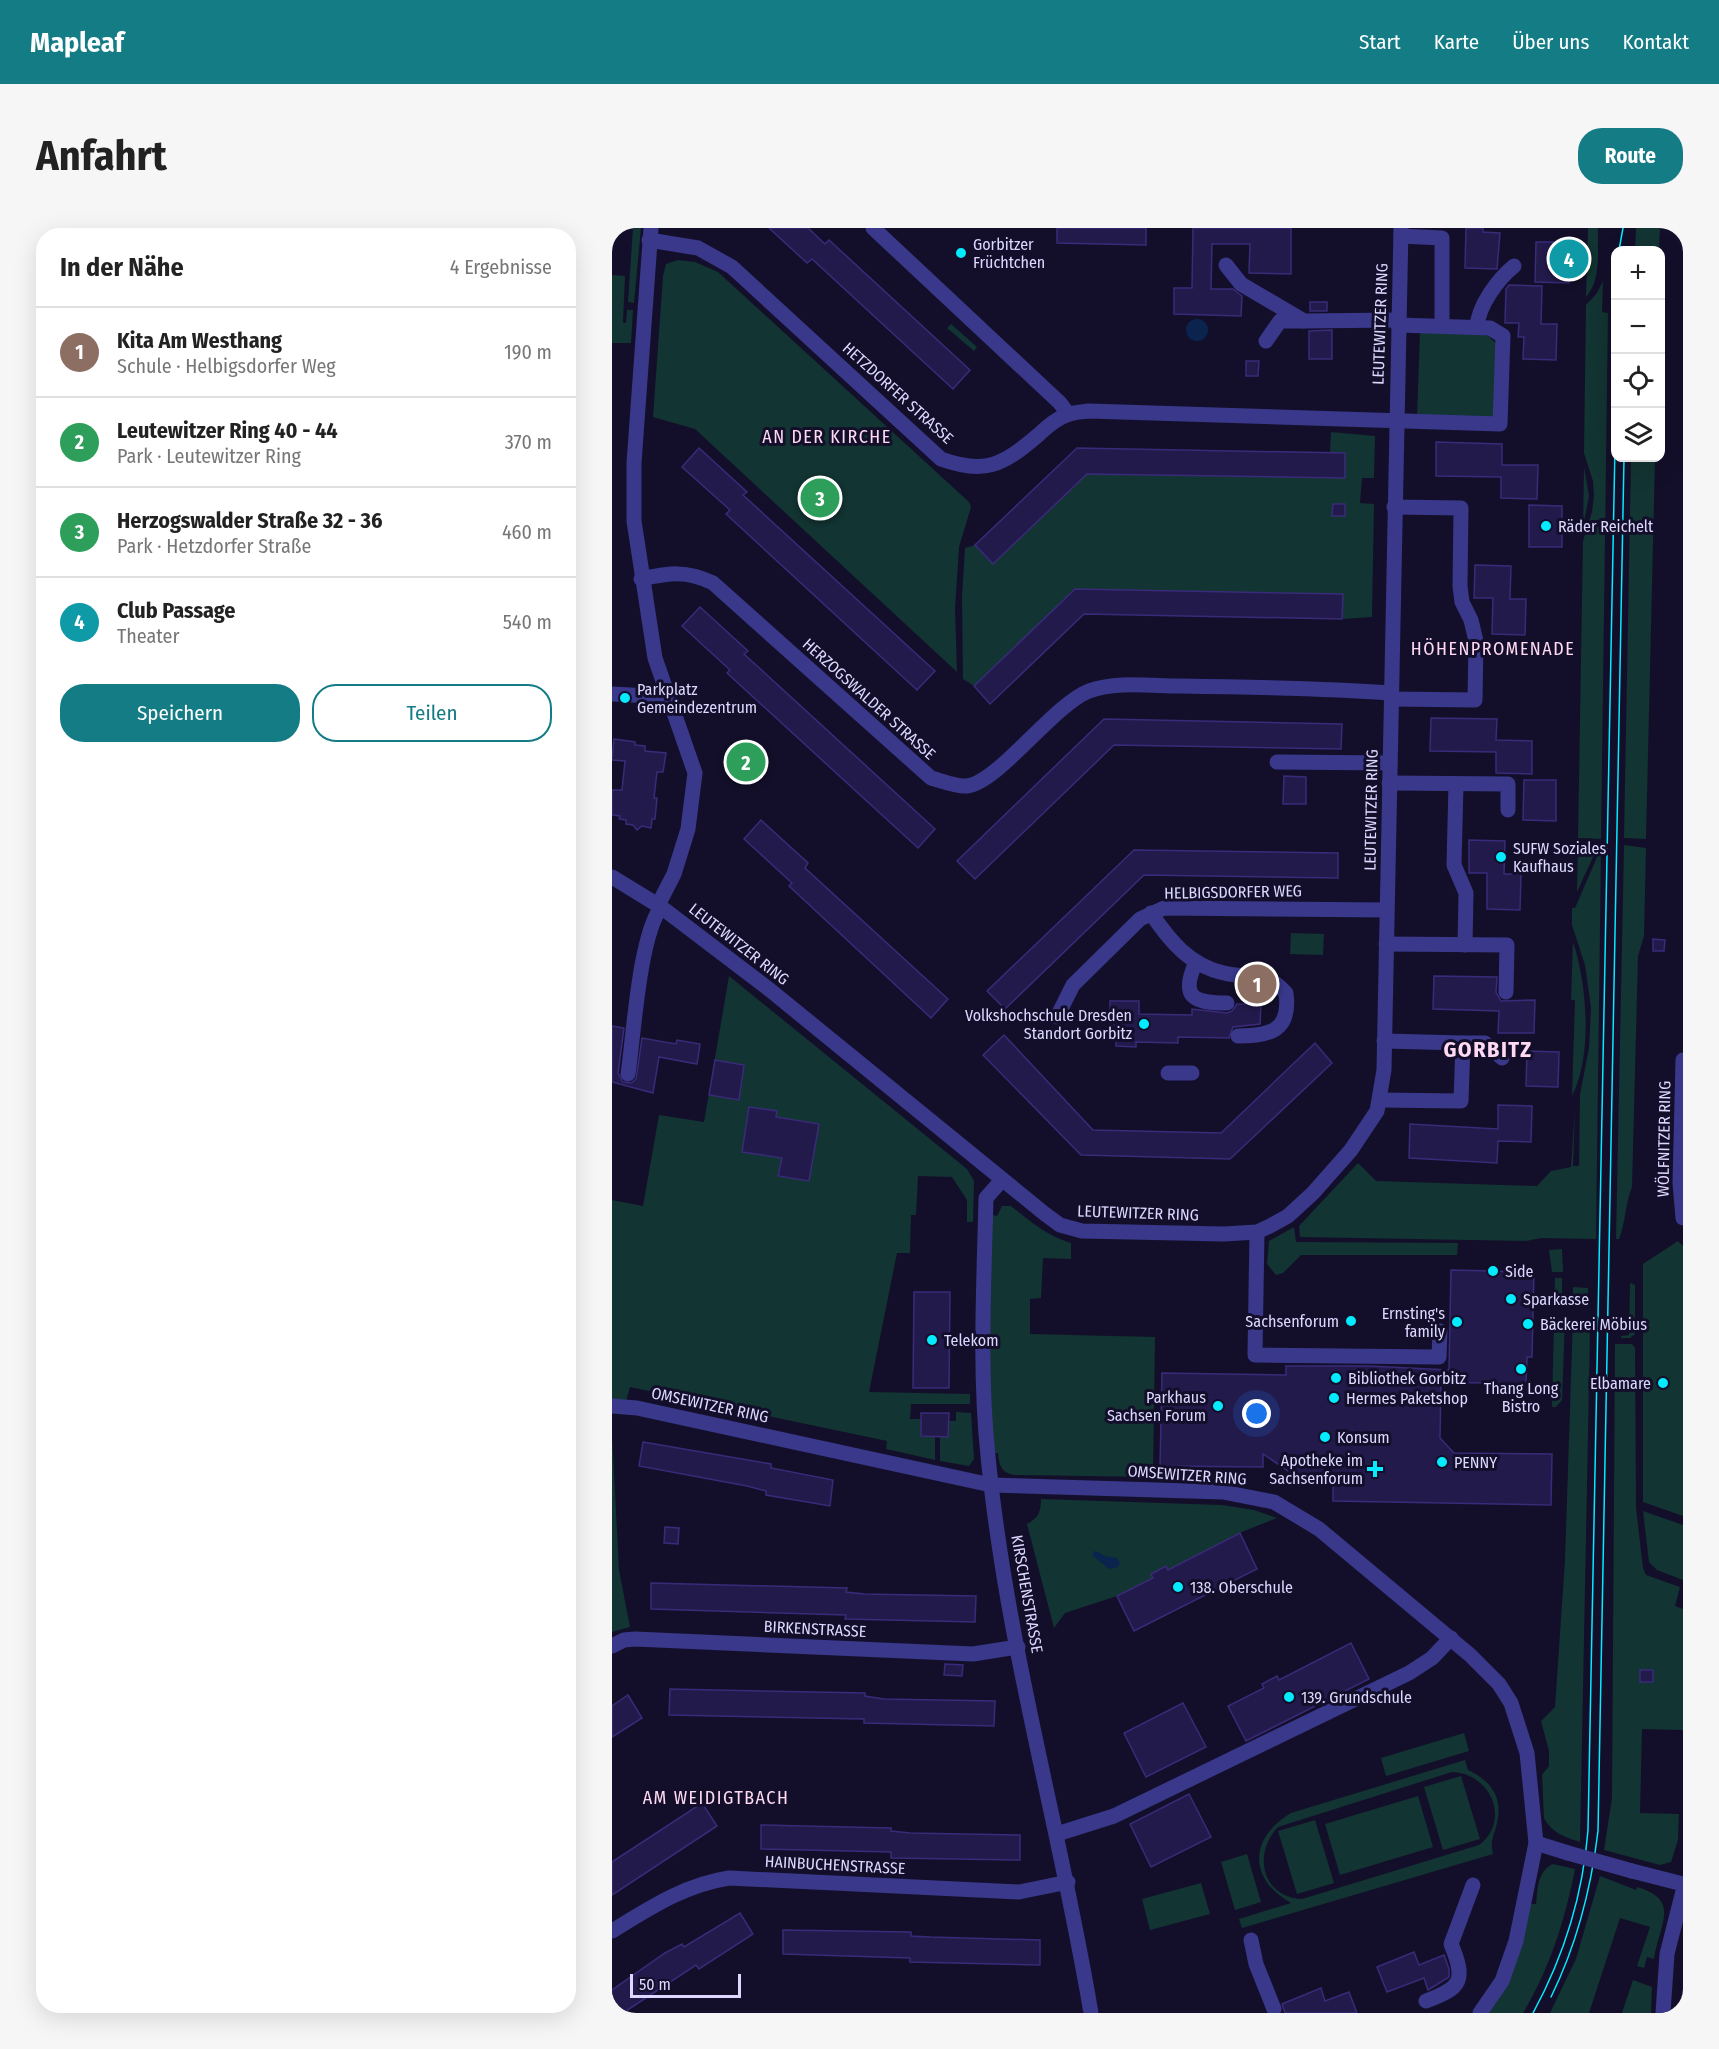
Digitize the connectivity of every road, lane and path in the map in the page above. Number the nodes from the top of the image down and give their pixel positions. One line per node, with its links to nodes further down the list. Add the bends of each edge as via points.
1 (873, 228): 11 (street, via 991,336)
2 (1401, 232): 7 (street, LEUTEWITZER RING); 8 (street, via 1442,238)
3 (650, 234): 11 (street, HETZDORFER STRASSE, via 698,248 732,267 941,459 980,468 996,464 1013,456); 14 (street, via 634,463 634,521)
4 (1226, 265): 6 (street, via 1241,284)
5 (1514, 266): 9 (street, via 1502,276 1477,318)
6 (1304, 321): 7 (street); 10 (street, via 1280,321)
7 (1398, 323): 8 (street); 12 (street, LEUTEWITZER RING)
8 (1442, 326): 9 (street)
9 (1477, 327): 12 (street, HETZDORFER STRASSE, via 1490,328 1503,336 1500,424)
10 (1266, 341)
11 (1068, 414): 12 (street, HETZDORFER STRASSE, via 1089,411)
12 (1396, 422): 13 (street, LEUTEWITZER RING)
13 (1394, 507): 16 (street, LEUTEWITZER RING); 16 (street, HERZOGSWALDER STRASSE, via 1461,508 1460,586 1476,641 1474,700)
14 (641, 579): 16 (street, HERZOGSWALDER STRASSE, via 669,573 695,574 713,583 931,778 968,786 989,776 1089,691 1130,686 1327,689); 17 (street, via 655,658)
15 (612, 694): 17 (street)
16 (1391, 696): 19 (street, LEUTEWITZER RING)
17 (668, 697): 24 (street, via 695,773 688,829)
18 (1277, 762): 19 (street)
19 (1390, 763): 20 (street, LEUTEWITZER RING)
20 (1389, 783): 21 (street); 25 (street, LEUTEWITZER RING)
21 (1456, 784): 22 (street, via 1508,784); 28 (street, via 1454,866 1466,893)
22 (1508, 810)
23 (612, 877): 24 (street, LEUTEWITZER RING)
24 (660, 906): 40 (street, via 646,944); 42 (street, LEUTEWITZER RING, via 793,1008)
25 (1386, 910): 26 (street, HELBIGSDORFER WEG, via 1164,908); 27 (street, LEUTEWITZER RING)
26 (1151, 913): 29 (street, via 1178,948); 32 (street, HELBIGSDORFER WEG, via 1140,919 1073,985)
27 (1386, 944): 28 (street); 34 (street, LEUTEWITZER RING)
28 (1465, 945): 30 (street, via 1507,945)
29 (1196, 962): 31 (street, via 1188,978 1189,991 1195,999); 33 (street, via 1222,973 1268,977 1286,993 1288,1009 1283,1022 1262,1036)
30 (1506, 992)
31 (1227, 1003)
32 (1057, 1017)
33 (1238, 1036)
34 (1384, 1041): 35 (street); 41 (street, LEUTEWITZER RING)
35 (1463, 1043): 36 (street, via 1485,1043); 41 (street, via 1461,1101)
36 (1502, 1058)
37 (1683, 1060): 43 (street, WÖLFNITZER RING)
38 (1168, 1073): 39 (street)
39 (1192, 1073)
40 (628, 1074)
41 (1380, 1100): 44 (street, LEUTEWITZER RING, via 1351,1150 1313,1193 1288,1216)
42 (1001, 1181): 44 (street, LEUTEWITZER RING, via 1060,1225 1082,1231); 47 (street, KIRSCHENSTRASSE, via 986,1198 984,1408)
43 (1683, 1218)
44 (1257, 1232): 45 (street, via 1255,1355 1439,1357)
45 (1440, 1331)
46 (612, 1406): 47 (street, OMSEWITZER RING, via 637,1408)
47 (991, 1485): 48 (street, OMSEWITZER RING, via 1223,1492 1274,1502 1319,1529); 50 (street, KIRSCHENSTRASSE)
48 (1451, 1638): 51 (street, via 1432,1658 1409,1673 1114,1816); 52 (street, OMSEWITZER RING, via 1499,1684 1520,1724 1527,1753)
49 (612, 1646): 50 (street, BIRKENSTRASSE, via 635,1639 973,1654)
50 (1018, 1647): 51 (street, KIRSCHENSTRASSE)
51 (1057, 1834): 53 (street, KIRSCHENSTRASSE)
52 (1536, 1843): 54 (street, bridge); 62 (street, OMSEWITZER RING, via 1516,1941 1502,1981)
53 (1068, 1882): 57 (street, HAINBUCHENSTRASSE, via 1019,1892 729,1878 702,1882 673,1894); 61 (street, KIRSCHENSTRASSE)
54 (1683, 1884)
55 (1473, 1885): 59 (street, via 1451,1944 1460,1966 1460,1979 1449,1993)
56 (1683, 1891): 63 (street, via 1667,1954)
57 (612, 1931)
58 (1251, 1941): 60 (street)
59 (1426, 2001)
60 (1275, 2009)
61 (1091, 2013)
62 (1480, 2013)
63 (1663, 2013)

